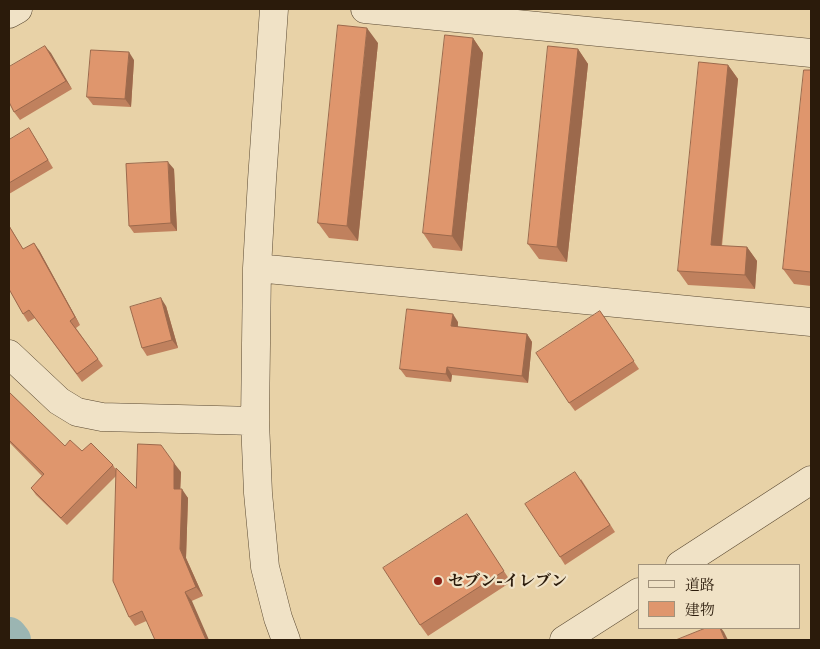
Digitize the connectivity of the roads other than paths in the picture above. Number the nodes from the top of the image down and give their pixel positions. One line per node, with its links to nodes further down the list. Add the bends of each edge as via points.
1 (18, 9): 4 (street)
2 (274, 9): 6 (street)
3 (365, 9): 5 (street)
4 (9, 14)
5 (811, 53)
6 (257, 268): 7 (street); 9 (street)
7 (811, 322)
8 (9, 354): 9 (street, via 59,401 78,412 102,417)
9 (255, 421): 13 (street, via 265,567)
10 (811, 480): 11 (street)
11 (682, 564)
12 (638, 593): 14 (street)
13 (286, 640)
14 (564, 640)

